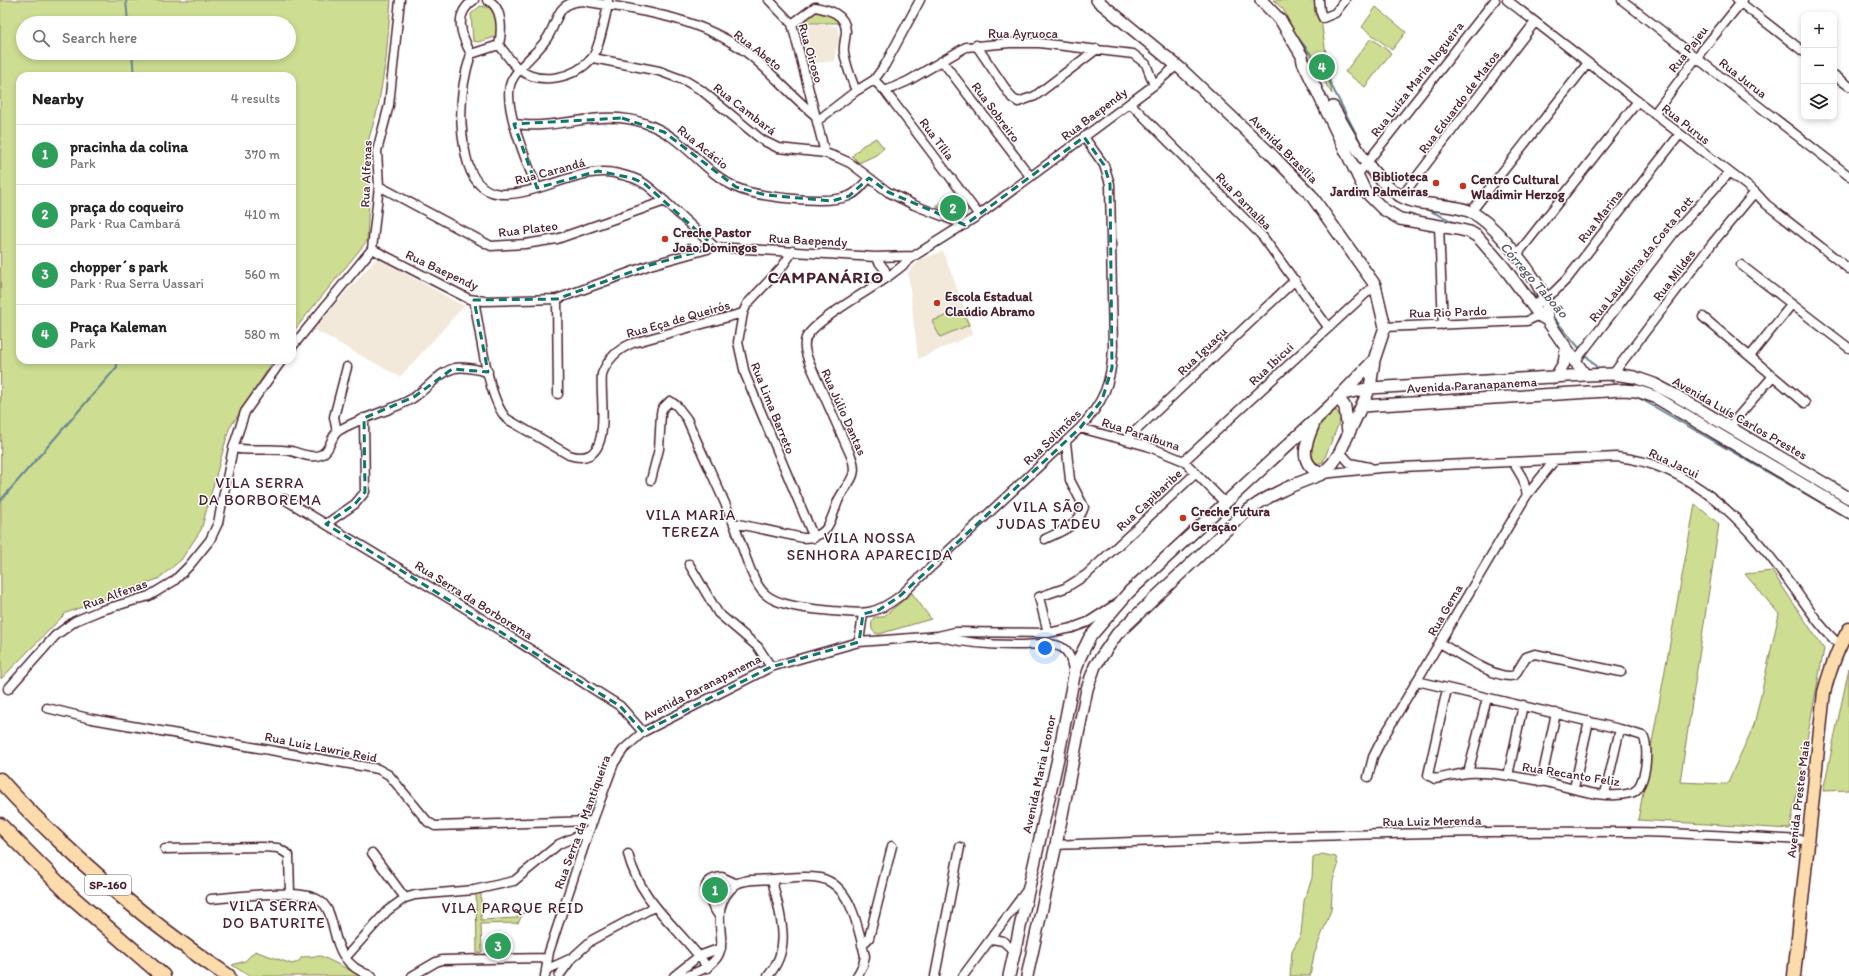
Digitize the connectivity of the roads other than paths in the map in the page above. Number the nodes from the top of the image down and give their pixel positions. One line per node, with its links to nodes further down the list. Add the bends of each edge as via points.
1 (400, 0): 50 (street, Rua Alfenas, via 389,105 376,151)
2 (474, 0): 22 (street, via 464,9 460,18 460,29)
3 (487, 0): 18 (street, via 497,9 500,20 502,34)
4 (768, 0): 17 (street, Rua Oiroso)
5 (920, 0): 31 (street, via 885,65)
6 (1097, 0): 28 (street, Avenida Brasília)
7 (1261, 0): 23 (street, via 1281,21)
8 (1319, 0): 9 (street, via 1323,18 1335,13)
9 (1345, 0)
10 (1495, 0): 44 (street, Rua Luíza Maria Nogueira)
11 (1507, 0): 16 (street, Rua Purus)
12 (1622, 0): 25 (street, Rua Jurua)
13 (1740, 1): 21 (street); 25 (street, Rua Pajeu)
14 (608, 2): 24 (street); 29 (street, Rua Abeto, via 582,1 565,5 549,35); 39 (street, Rua Abeto, via 688,22 719,35 747,53)
15 (815, 3): 17 (street); 34 (street, via 837,13 843,20 846,30 846,66)
16 (1535, 22): 27 (street, Rua Purus); 53 (street, Rua Eduardo de Matos)
17 (792, 24): 39 (street, Rua Oiroso)
18 (499, 45): 22 (street); 29 (street)
19 (976, 45): 20 (street, Rua Ayruoca, via 1039,43); 20 (street, via 1012,98 1018,102 1035,96); 26 (street, Rua Ayruoca, via 953,53)
20 (1097, 49): 32 (street, Rua Ayruoca, via 1122,51 1139,57 1146,64)
21 (1801, 50)
22 (471, 54): 51 (street, Rua Carandá, via 463,85 460,118 468,165 478,182 492,193 509,195)
23 (1302, 56): 44 (street, via 1307,60); 46 (street)
24 (593, 58): 29 (street, via 566,75 551,78 537,78); 43 (street, Rua Cambará, via 659,71 686,81 701,90 762,140 778,148)
25 (1696, 58): 38 (street, Rua Pajeu); 48 (street, Rua Jurua)
26 (944, 62): 35 (street, Rua Ayruoca); 47 (street, Rua Sobreiro)
27 (1588, 63): 36 (street, Rua Purus); 55 (street)
28 (1176, 65): 32 (street, Rua Baependy); 69 (street, Avenida Brasília, via 1311,195)
29 (519, 69): 40 (street, Rua Abeto, via 511,81 509,97)
30 (1837, 77): 33 (street)
31 (874, 80): 34 (street); 35 (street, Rua Tília)
32 (1154, 85): 37 (street, Rua Baependy)
33 (1849, 86)
34 (856, 91): 39 (street)
35 (885, 91): 56 (street, Rua Tília)
36 (1638, 101): 38 (street, Rua Purus); 63 (street)
37 (1130, 103): 42 (street, Rua Baependy); 68 (street, Rua Parnaíba, via 1249,221)
38 (1654, 114): 41 (street, Rua Purus)
39 (816, 119): 43 (street, Rua Oiroso)
40 (514, 124): 49 (street, Rua Acácio, via 541,125 600,117 644,123 680,142 711,171 736,187 766,195 832,201 849,196 860,189); 51 (street, Rua Abeto)
41 (1680, 134): 45 (street, Rua Purus); 70 (street, Rua Marina, via 1567,279 1554,292)
42 (1084, 137): 47 (street, Rua Baependy); 102 (street, Rua Solimões, via 1104,165 1110,184 1114,349 1106,391)
43 (825, 153): 49 (street, Rua Cambará, via 850,163)
44 (1366, 163): 46 (street, Rua Luíza Maria Nogueira); 53 (street)
45 (1729, 173): 52 (street, Rua Purus); 86 (street, Rua Laudelina da Costa Pott, via 1674,233)
46 (1358, 174): 58 (street, via 1365,191 1383,210 1400,218)
47 (1030, 176): 56 (street, Rua Baependy)
48 (1849, 176)
49 (869, 178): 57 (street, Rua Cambará, via 895,196)
50 (379, 186): 54 (street, Rua Plateo, via 491,246 558,239); 60 (street, Rua Alfenas)
51 (537, 188): 54 (street, Rua Carandá, via 585,173 613,172 645,184)
52 (1755, 192): 66 (street, Rua Purus, via 1766,204); 90 (street, Rua Mildes)
53 (1402, 196): 55 (street)
54 (665, 201): 59 (street, Rua Carandá)
55 (1471, 212): 63 (street, via 1488,223)
56 (979, 215): 57 (street, Rua Baependy)
57 (965, 225): 62 (street, Rua Baependy)
58 (1439, 226): 74 (street, via 1457,228 1478,237); 78 (street)
59 (715, 247): 61 (street, Rua Baependy); 71 (street, Rua Baependy, via 650,265)
60 (372, 249): 72 (street, Rua Baependy); 81 (street)
61 (793, 251): 64 (street, Rua Baependy); 75 (street, Rua Lima Barreto, via 782,267 754,295)
62 (914, 256): 64 (street, Rua Baependy); 67 (street, Rua Júlio Dantas)
63 (1516, 256): 70 (street)
64 (875, 257): 67 (street, via 885,270)
65 (1741, 265): 73 (street)
66 (1849, 269)
67 (887, 278): 123 (street, Rua Júlio Dantas, via 828,317 809,334 805,343 808,362 855,468 838,500 831,522)
68 (1295, 280): 79 (street, Rua Parnaíba); 105 (street, Rua Iguaçu)
69 (1375, 285): 79 (street, Rua Ibicui); 80 (street, Avenida Brasília)
70 (1544, 297): 74 (street, Rua Marina); 76 (street)
71 (557, 299): 72 (street, Rua Baependy); 95 (street)
72 (474, 300): 89 (street, Rua Eça de Queirós)
73 (1792, 304): 82 (street); 84 (street)
74 (1533, 306): 76 (street)
75 (743, 312): 89 (street, Rua Eça de Queirós, via 634,342 617,351 602,374 601,440 592,453 583,457 569,455 507,419 497,403); 123 (street, Rua Lima Barreto, via 738,342 744,374)
76 (1545, 316): 78 (street, Rua Rio Pardo, via 1527,321); 83 (street)
77 (1703, 317): 84 (street)
78 (1443, 325): 80 (street, Rua Rio Pardo)
79 (1328, 327): 109 (street, Rua Ibicui)
80 (1384, 327): 85 (street, Avenida Brasília)
81 (296, 342)
82 (1849, 348)
83 (1566, 350): 86 (street); 93 (street, via 1564,363)
84 (1751, 356): 92 (street)
85 (1374, 360): 94 (street, Avenida Brasília); 96 (street, Avenida Brasília)
86 (1574, 363): 91 (street)
87 (279, 364): 107 (street, Rua Alfenas, via 245,412)
88 (347, 367): 103 (street, via 334,417)
89 (488, 372): 99 (street, via 467,368 452,369 414,398)
90 (1613, 374): 91 (street, Avenida Paranapanema); 101 (street, Avenida Luís Carlos Prestes, via 1634,377 1654,384)
91 (1585, 375): 93 (street, Avenida Paranapanema)
92 (1773, 376): 97 (street); 101 (street)
93 (1555, 378): 94 (street, Avenida Paranapanema)
94 (1370, 388): 96 (street, Avenida Paranapanema); 98 (street, Avenida Brasília)
95 (558, 394)
96 (1340, 396): 100 (street, Avenida Paranapanema); 104 (street, via 1348,421)
97 (1805, 403)
98 (1362, 406): 104 (street); 120 (street, Avenida Paranapanema, via 1637,391 1655,397)
99 (364, 418): 103 (street); 122 (street, via 365,492 355,504)
100 (1316, 418): 114 (street, via 1305,455 1310,466); 119 (street, Avenida Paranapanema)
101 (1729, 427): 117 (street, Avenida Luís Carlos Prestes)
102 (1080, 428): 105 (street, Rua Paraíbuna); 106 (street, Rua Solimões)
103 (336, 432): 107 (street, via 324,453 316,456 274,449 248,451)
104 (1348, 435): 108 (street)
105 (1126, 440): 109 (street, Rua Paraíbuna)
106 (1066, 442): 124 (street, via 1070,480 1084,507 1081,517 1072,526); 127 (street, Rua Solimões, via 900,596 879,610)
107 (233, 448): 138 (street, Rua Alfenas, via 218,523 210,540 189,566 174,581 149,596 98,611 75,621 55,636)
108 (1340, 452): 112 (street, Rua Jacui, via 1350,463); 114 (street)
109 (1184, 461): 113 (street, Rua Paraíbuna)
110 (1554, 461): 111 (street, Rua Jacui); 116 (street, Rua Gema); 133 (street, Rua Jacui, via 1617,457 1642,461 1687,480 1706,492 1750,532 1825,631)
111 (1513, 462): 112 (street, Rua Jacui); 116 (street, via 1523,480)
112 (1380, 468): 114 (street, Rua Jacui)
113 (1196, 473): 119 (street, Rua Paraíbuna); 129 (street, Rua Capibaribe, via 1086,575 1065,588 1039,597)
114 (1322, 474): 148 (street, via 1274,493 1256,504 1117,634 1095,666 1087,689)
115 (651, 480): 121 (street, via 659,448 660,414 670,401 687,420)
116 (1527, 495): 132 (street, Rua Gema)
117 (1849, 498)
118 (284, 499): 122 (street, Rua Serra da Borborema)
119 (1225, 503): 126 (street, Avenida Paranapanema)
120 (1849, 512)
121 (734, 523): 123 (street, via 790,536); 127 (street, via 756,581 769,598 796,606)
122 (326, 524): 146 (street, Rua Serra da Borborema, via 537,652 620,706)
123 (814, 538)
124 (1045, 539)
125 (689, 564): 134 (street, via 718,613 758,647)
126 (1129, 592): 129 (street, Avenida Paranapanema, via 1088,622); 136 (street, Avenida Maria Leonor, via 1084,646)
127 (863, 614): 131 (street)
128 (1849, 629): 133 (main road, Avenida Prestes Maia)
129 (1048, 633): 130 (street, Avenida Paranapanema, via 955,632)
130 (938, 636): 131 (street, Avenida Paranapanema); 136 (street, Avenida Paranapanema, via 991,644 1061,647 1069,655)
131 (859, 642): 134 (street, Avenida Paranapanema)
132 (1440, 643): 135 (street, via 1484,668 1509,676 1515,675 1526,657 1535,654); 137 (street, Rua Gema)
133 (1840, 645): 159 (main road, Avenida Prestes Maia, via 1824,692)
134 (770, 667): 146 (street, Avenida Paranapanema)
135 (1621, 672)
136 (1074, 676): 147 (street, Avenida Maria Leonor)
137 (1417, 681): 139 (street, Rua Recanto Feliz); 151 (street, Rua Gema, via 1377,750)
138 (8, 689)
139 (1447, 689): 140 (street, Rua Recanto Feliz); 149 (street, Rua Recanto Feliz, via 1428,775 1435,779)
140 (1487, 698): 141 (street, Rua Recanto Feliz); 149 (street)
141 (1523, 705): 143 (street, Rua Recanto Feliz); 150 (street)
142 (47, 708): 156 (street, Rua Luiz Lawrie Reid, via 92,719 378,769 389,775 428,822 436,826)
143 (1556, 713): 144 (street, Rua Recanto Feliz); 153 (street)
144 (1589, 722): 145 (street, Rua Recanto Feliz); 154 (street)
145 (1620, 729): 155 (street); 155 (street, Rua Recanto Feliz, via 1643,736 1647,756 1641,782 1635,792)
146 (644, 732): 156 (street, Rua Serra da Mantiqueira, via 622,750 614,763)
147 (1058, 758): 148 (street); 168 (street, Avenida Maria Leonor)
148 (1073, 759): 160 (street)
149 (1468, 773): 150 (street, Rua Recanto Feliz)
150 (1508, 776): 153 (street, Rua Recanto Feliz)
151 (1368, 777)
152 (0, 780): 185 (highway, SP-160, via 16,799 99,878 156,924)
153 (1541, 782): 154 (street, Rua Recanto Feliz)
154 (1574, 788): 155 (street, Rua Recanto Feliz)
155 (1605, 794)
156 (593, 821): 158 (street, Rua Serra da Mantiqueira)
157 (0, 825): 184 (highway, SP-160, via 72,898)
158 (589, 831): 170 (street, via 559,844 514,881 474,890); 180 (street, Rua Serra da Mantiqueira)
159 (1808, 840): 160 (street, Rua Luiz Merenda, via 1629,832 1542,832 1272,837); 197 (main road, Avenida Prestes Maia)
160 (1056, 845): 196 (street)
161 (892, 846): 175 (street, via 869,938)
162 (960, 847): 193 (street)
163 (165, 850): 169 (street, via 235,846 278,848 289,855)
164 (372, 853): 170 (street)
165 (628, 854): 172 (street, via 635,877)
166 (772, 879): 167 (street); 175 (street, via 811,877 832,883 846,897); 191 (street, via 784,941 779,961)
167 (736, 884): 173 (street, via 724,898); 173 (street, via 722,877 707,884 706,894)
168 (1028, 888): 174 (street); 177 (street, Avenida Maria Leonor)
169 (290, 894): 171 (street); 179 (street, via 316,899 326,908 336,943)
170 (405, 898): 179 (street, via 387,911)
171 (211, 899)
172 (654, 907): 178 (street); 181 (street, via 596,937)
173 (719, 916): 176 (street)
174 (992, 939): 177 (street, via 1003,941); 194 (street)
175 (862, 945): 192 (street, via 865,956)
176 (721, 948): 178 (street); 182 (street, via 719,958)
177 (1015, 952): 195 (street, Avenida Maria Leonor)
178 (699, 956): 182 (street); 189 (street)
179 (345, 958): 186 (street, via 360,971)
180 (548, 958): 183 (street, Rua Serra da Mantiqueira); 187 (street, via 442,960)
181 (572, 958): 183 (street); 188 (street)
182 (708, 968): 190 (street)
183 (546, 973)
184 (163, 976)
185 (228, 976)
186 (372, 976)
187 (412, 976)
188 (559, 976)
189 (674, 976)
190 (686, 976)
191 (768, 976)
192 (857, 976)
193 (935, 976)
194 (963, 976)
195 (1009, 976)
196 (1027, 976)
197 (1794, 976)

